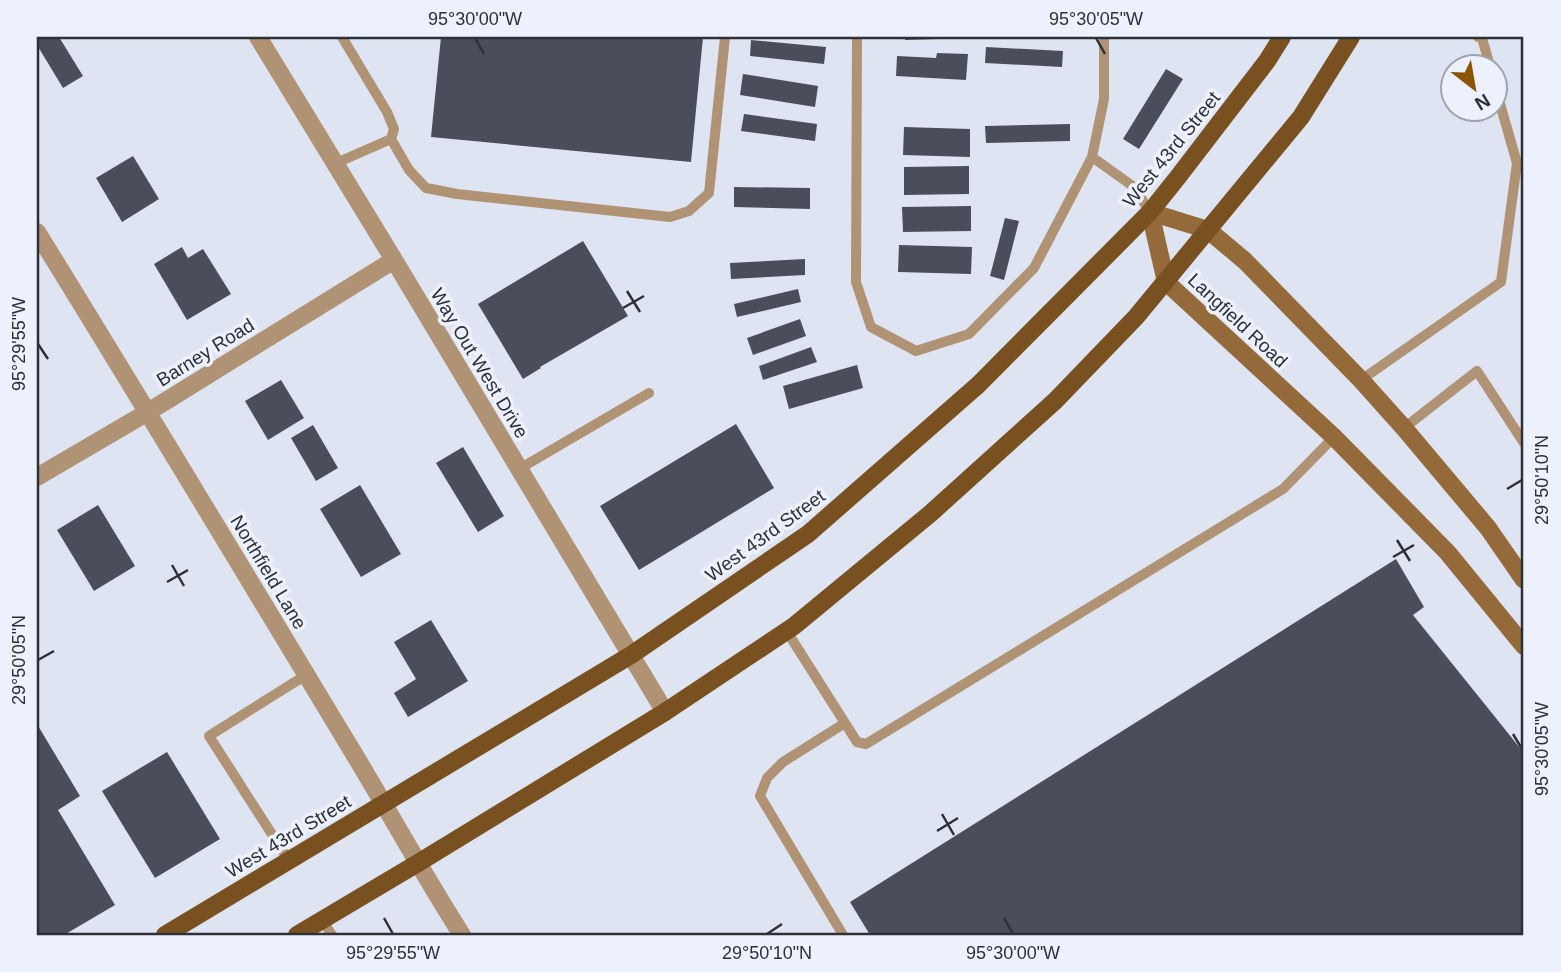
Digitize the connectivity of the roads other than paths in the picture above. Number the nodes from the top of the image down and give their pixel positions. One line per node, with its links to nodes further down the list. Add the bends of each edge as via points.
1 (258, 37): 13 (street, Way Out West Drive)
2 (342, 37): 11 (lane, via 387,112 394,129)
3 (725, 37): 11 (lane, via 709,193 689,211 670,216 426,188 408,170)
4 (857, 37): 12 (lane, via 856,282 871,327 916,351 969,334 1034,268)
5 (1104, 37): 12 (lane, via 1104,100)
6 (1282, 37): 14 (main road, West 43rd Street)
7 (1350, 37): 15 (main road, via 1301,117)
8 (1478, 37): 9 (lane)
9 (1486, 52)
10 (1505, 122): 19 (lane, via 1517,163 1501,282)
11 (391, 139): 13 (lane)
12 (1092, 157): 14 (lane, via 1135,187)
13 (334, 164): 17 (street, Way Out West Drive)
14 (1150, 212): 15 (street); 18 (street, Langfield Road); 30 (main road, West 43rd Street, via 978,385 808,534)
15 (1208, 230): 18 (main road); 19 (street, via 1245,261)
16 (37, 232): 21 (street, Northfield Lane)
17 (394, 260): 21 (street, Barney Road); 25 (street, Way Out West Drive)
18 (1166, 282): 23 (street, Langfield Road); 28 (main road, via 1055,401 931,513)
19 (1361, 380): 22 (street)
20 (649, 393): 25 (lane)
21 (148, 412): 26 (street, Barney Road); 31 (street, Northfield Lane)
22 (1404, 428): 24 (lane, via 1477,371); 27 (street, via 1488,528)
23 (1334, 437): 29 (street, Langfield Road, via 1448,553); 33 (lane, via 1283,488 866,744 857,742)
24 (1524, 443)
25 (519, 469): 30 (street, Way Out West Drive)
26 (37, 477)
27 (1524, 580)
28 (786, 630): 32 (main road); 33 (lane)
29 (1524, 646)
30 (631, 655): 32 (street, Way Out West Drive); 34 (main road, West 43rd Street)
31 (306, 674): 34 (street, Northfield Lane); 35 (lane, via 209,736)
32 (665, 712): 36 (main road)
33 (845, 723): 41 (lane, via 783,762 767,778 760,796)
34 (384, 804): 35 (main road, West 43rd Street); 36 (street, Northfield Lane)
35 (289, 861): 38 (main road, West 43rd Street)
36 (418, 863): 37 (main road); 40 (street, Northfield Lane)
37 (327, 928): 39 (main road)
38 (164, 935)
39 (297, 935)
40 (462, 935)
41 (844, 935)

